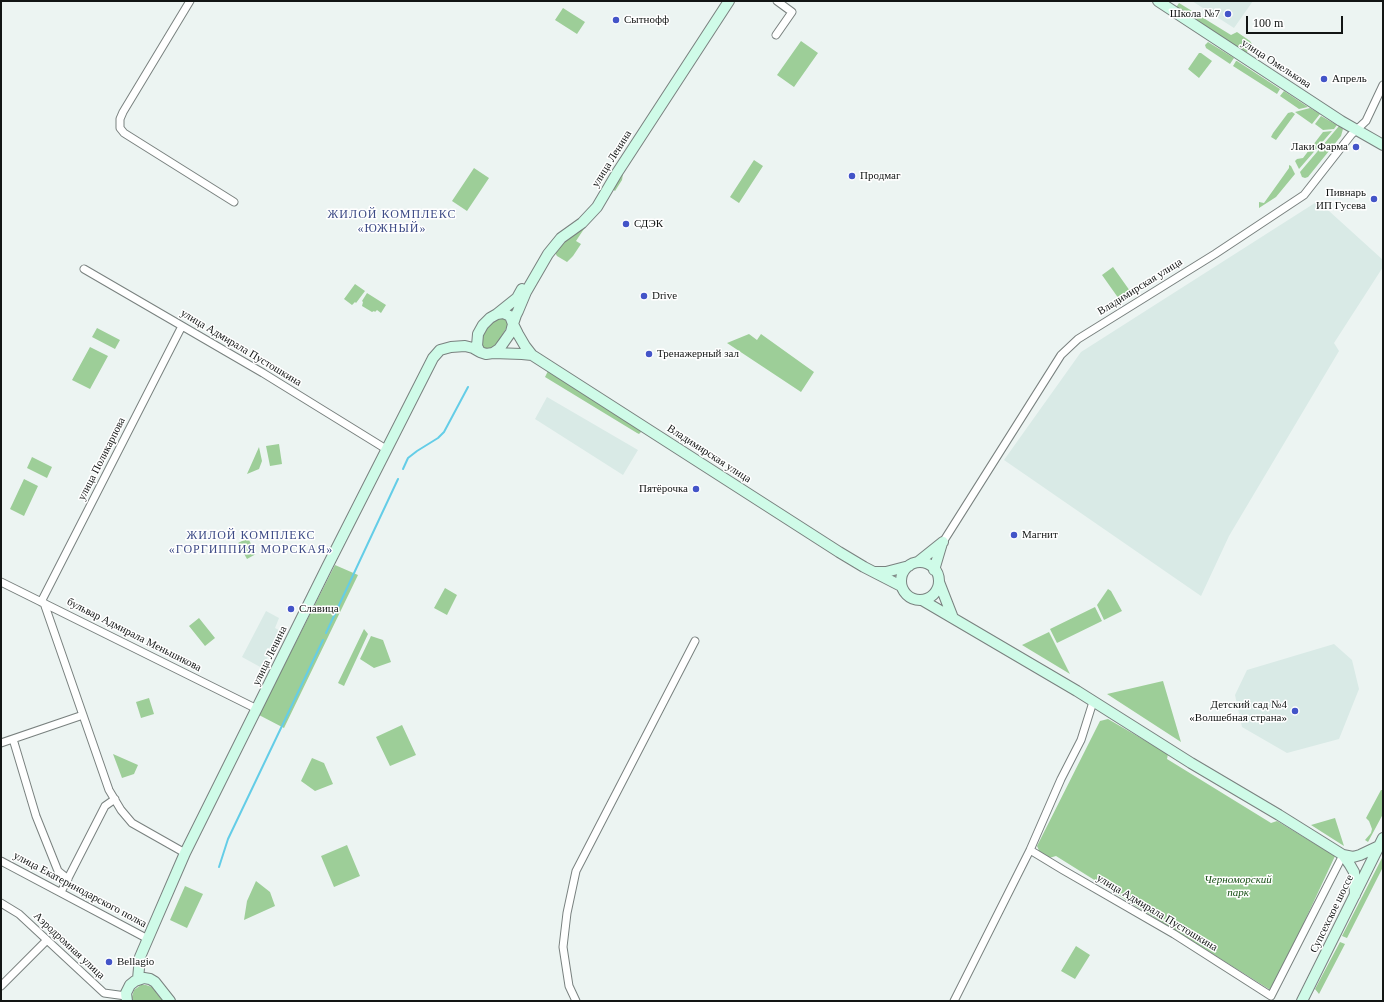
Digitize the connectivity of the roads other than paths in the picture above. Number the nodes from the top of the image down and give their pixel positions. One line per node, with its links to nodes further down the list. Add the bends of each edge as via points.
1 (190, 1): 10 (street, via 123,112 120,128 124,134)
2 (721, 1): 12 (street, улица Ленина, via 594,206 550,246 517,298)
3 (728, 1): 13 (street, улица Ленина, via 597,207 582,223 561,238 548,254 526,292)
4 (777, 1): 6 (street, via 792,12)
5 (1158, 1): 8 (street, улица Омелькова)
6 (776, 35)
7 (1383, 85): 8 (street, Владимирская улица, via 1366,121)
8 (1357, 130): 9 (street, улица Омелькова); 21 (street, Владимирская улица, via 1304,195 1071,345 1061,355 1042,384)
9 (1383, 145)
10 (234, 202)
11 (84, 268): 14 (street, улица Адмирала Пустошкина)
12 (497, 314): 13 (street, Владимирская улица, via 504,313 510,316); 15 (street, via 490,318)
13 (513, 324): 18 (street, via 511,332); 19 (street, Владимирская улица)
14 (182, 326): 20 (street, улица Адмирала Пустошкина); 29 (street, улица Поликарпова)
15 (478, 334): 16 (street); 17 (street, via 476,346)
16 (465, 346): 17 (street, Владимирская улица); 20 (street, улица Ленина, via 440,350 433,358)
17 (480, 352): 18 (street, Владимирская улица)
18 (493, 353): 19 (street, Владимирская улица)
19 (532, 355): 24 (street, Владимирская улица)
20 (386, 449): 33 (street, улица Ленина)
21 (943, 542): 22 (street, Владимирская улица); 23 (street, Владимирская улица)
22 (914, 564): 23 (street, via 930,565); 24 (street, Владимирская улица, via 886,572); 27 (street, via 905,569 901,577)
23 (934, 570): 26 (street)
24 (874, 572): 27 (street, Владимирская улица)
25 (1, 582): 29 (street, бульвар Адмирала Меньшикова)
26 (938, 582): 28 (street, via 936,591); 30 (street)
27 (901, 586): 28 (street, via 909,597)
28 (922, 600): 30 (street)
29 (43, 602): 33 (street, бульвар Адмирала Меньшикова); 34 (street)
30 (953, 618): 32 (street)
31 (695, 641): 53 (street, via 576,871 566,913 563,947 569,986)
32 (1093, 702): 39 (street, via 1080,740); 41 (street)
33 (256, 709): 40 (street, улица Ленина)
34 (83, 715): 35 (street); 37 (street, via 109,790)
35 (13, 739): 36 (street); 43 (street, via 36,816 58,871)
36 (1, 743)
37 (115, 799): 40 (street, via 132,823); 43 (street, via 105,806)
38 (1381, 842): 41 (street, via 1360,855); 45 (street, Супсехское шоссе)
39 (1030, 850): 41 (street, улица Адмирала Пустошкина, via 1174,934 1271,996); 54 (street)
40 (186, 853): 47 (street, улица Ленина)
41 (1343, 855): 45 (street, via 1354,872)
42 (1, 861): 44 (street, улица Екатеринодарского полка)
43 (68, 879): 44 (street)
44 (61, 892): 47 (street, улица Екатеринодарского полка)
45 (1355, 895): 55 (street, Супсехское шоссе)
46 (1, 903): 48 (street, Аэродромная улица, via 19,914)
47 (148, 939): 49 (street, улица Ленина, via 140,957)
48 (46, 941): 50 (street); 51 (street, Аэродромная улица, via 104,993)
49 (138, 979): 51 (street, via 130,985); 52 (street, via 152,980)
50 (1, 986)
51 (126, 999)
52 (170, 1001)
53 (576, 1001)
54 (954, 1001)
55 (1302, 1001)

